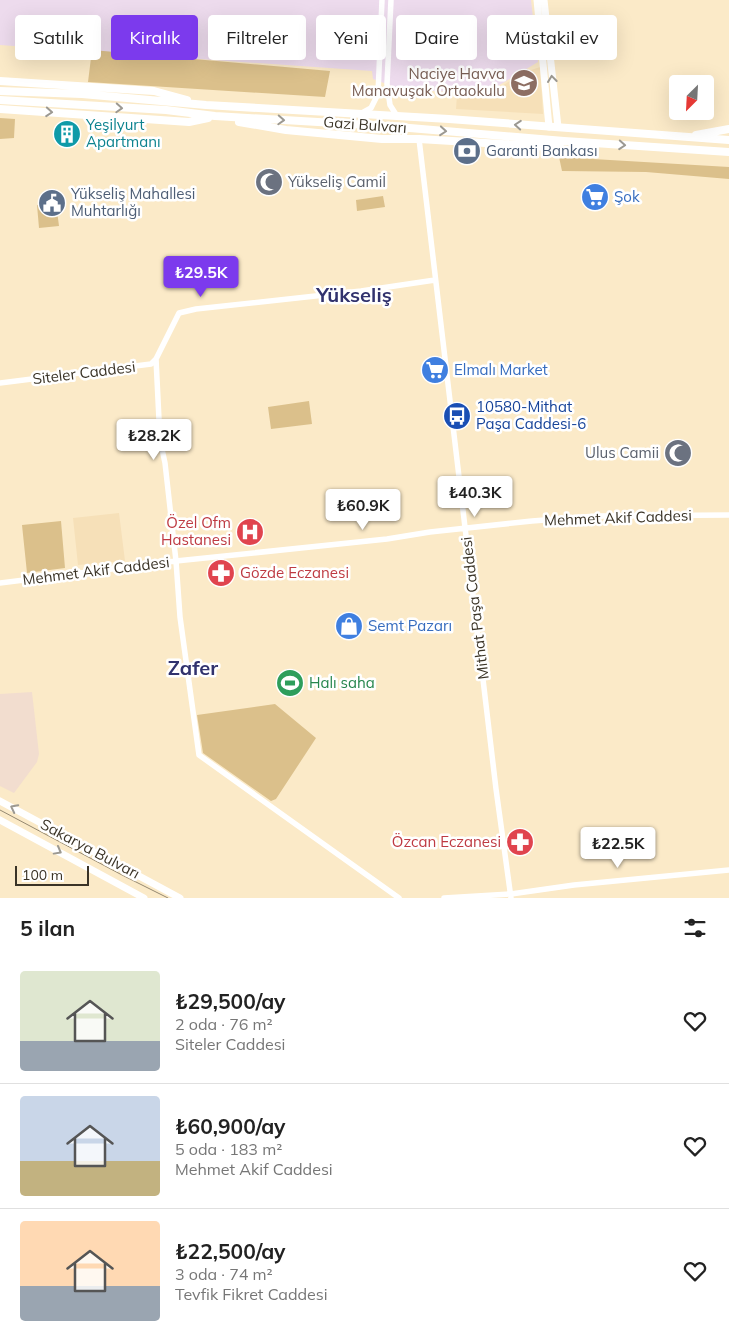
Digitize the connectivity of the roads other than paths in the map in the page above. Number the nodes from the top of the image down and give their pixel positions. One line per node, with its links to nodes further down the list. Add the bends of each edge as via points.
1 (382, 0): 5 (street)
2 (392, 0): 7 (street)
3 (537, 0): 17 (main road)
4 (544, 0): 18 (main road, one-way to 4)
5 (382, 15)
6 (386, 24): 7 (street)
7 (390, 24): 16 (street, via 387,84 390,104)
8 (379, 60): 14 (street, via 378,94 371,108)
9 (0, 81): 12 (highway, via 154,91)
10 (0, 91): 12 (highway, Gazi Bulvarı, via 82,94)
11 (0, 100): 15 (highway, Gazi Bulvarı, one-way to 15)
12 (206, 105): 14 (highway, Gazi Bulvarı)
13 (0, 109): 15 (highway, one-way to 15, via 189,122)
14 (360, 114): 16 (highway, Gazi Bulvarı)
15 (214, 116): 21 (highway, via 286,130 382,139); 23 (highway, Gazi Bulvarı, one-way to 23, via 363,124)
16 (397, 116): 17 (highway, Gazi Bulvarı, one-way to 16)
17 (549, 127): 18 (highway, Gazi Bulvarı)
18 (558, 127): 20 (highway, Gazi Bulvarı)
19 (729, 129): 20 (highway)
20 (689, 137): 22 (highway, Gazi Bulvarı)
21 (420, 139): 23 (highway, via 550,147); 25 (street, Mithat Paşa Caddesi)
22 (729, 140)
23 (564, 141): 24 (highway, Gazi Bulvarı, one-way to 24)
24 (729, 152)
25 (435, 280): 26 (street, Siteler Caddesi, via 179,313); 29 (street, Mithat Paşa Caddesi)
26 (156, 360): 27 (street, Siteler Caddesi, via 151,364); 30 (street, via 160,440)
27 (0, 383)
28 (729, 515): 29 (street, Mehmet Akif Caddesi, via 596,516)
29 (466, 529): 30 (street, Mehmet Akif Caddesi); 35 (street, Mithat Paşa Caddesi)
30 (176, 561): 31 (street, Mehmet Akif Caddesi); 38 (street, via 180,617 199,756)
31 (0, 583)
32 (0, 801): 37 (main road, Sakarya Bulvarı, one-way to 32)
33 (0, 820): 36 (main road, Sakarya Bulvarı, one-way to 36)
34 (729, 870): 35 (street, via 574,885)
35 (511, 896): 39 (street)
36 (144, 898)
37 (180, 898)
38 (399, 898)
39 (444, 898)

